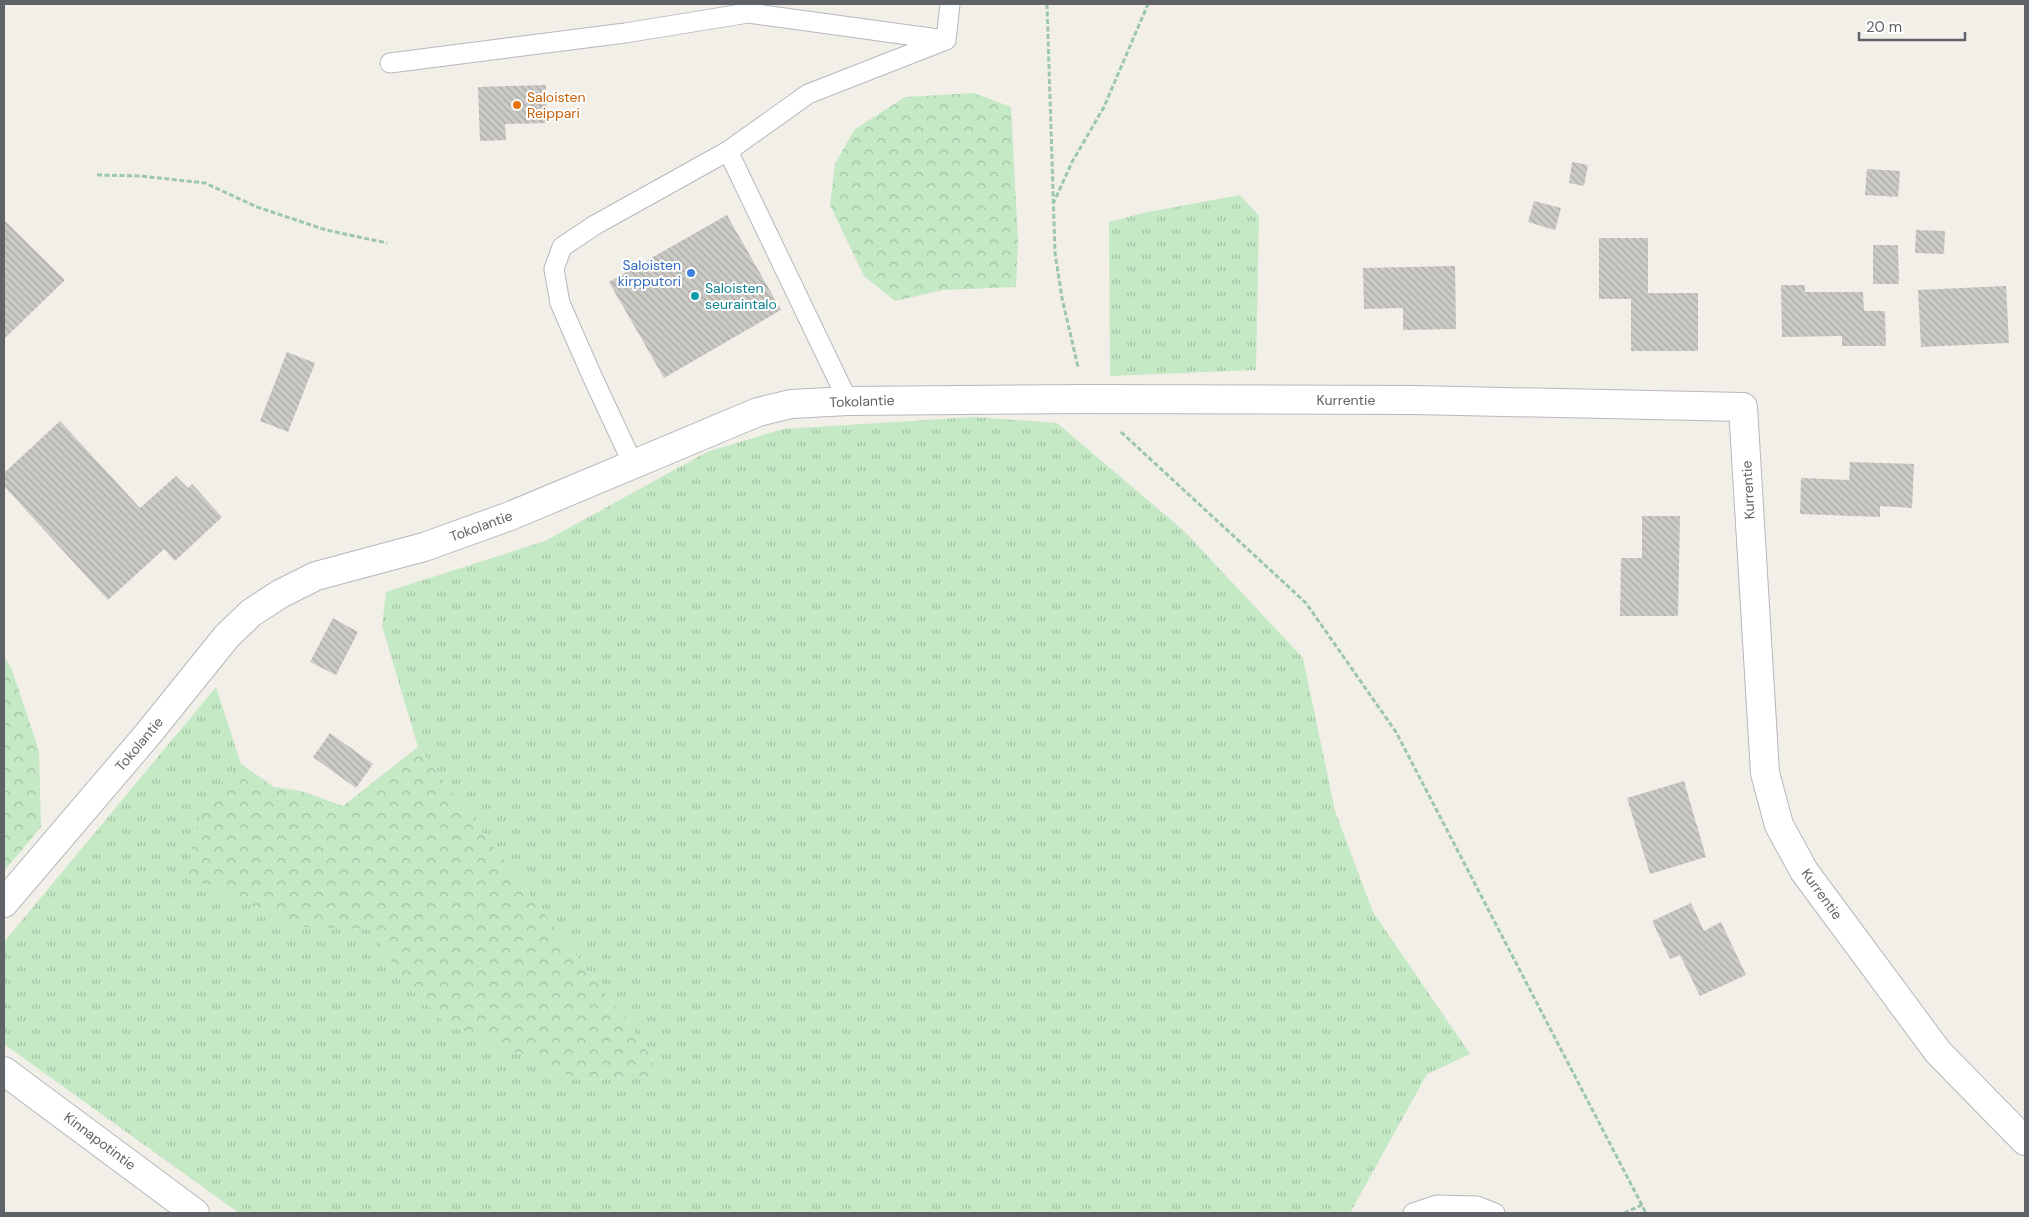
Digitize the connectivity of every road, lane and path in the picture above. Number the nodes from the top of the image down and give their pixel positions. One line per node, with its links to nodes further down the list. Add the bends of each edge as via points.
1 (950, 4): 4 (lane)
2 (1047, 4): 8 (path)
3 (1148, 4): 8 (path, via 1104,107 1072,162)
4 (946, 40): 5 (lane, via 748,12 625,33); 6 (lane, via 808,94)
5 (390, 62)
6 (728, 151): 11 (lane); 12 (lane, via 570,241 562,247 554,269 560,303)
7 (97, 175): 9 (path, via 205,183 257,207 326,230)
8 (1052, 207): 10 (path, via 1062,298)
9 (387, 243)
10 (1086, 399): 11 (street, Tokolantie); 15 (street, Kurrentie, via 1414,400 1743,407 1765,773 1779,825 1804,871 1938,1052); 16 (path, via 1306,603 1396,732)
11 (848, 401): 12 (street, Tokolantie, via 791,404 758,412)
12 (633, 464): 13 (street, Tokolantie, via 510,516 424,547 316,576 251,613 227,636)
13 (4, 903)
14 (4, 1071): 17 (street, Kinnapotintie)
15 (2025, 1141)
16 (1642, 1205): 20 (path); 21 (path)
17 (195, 1213)
18 (1413, 1213): 19 (lane, via 1437,1205 1477,1206)
19 (1495, 1213)
20 (1624, 1213)
21 (1646, 1213)

